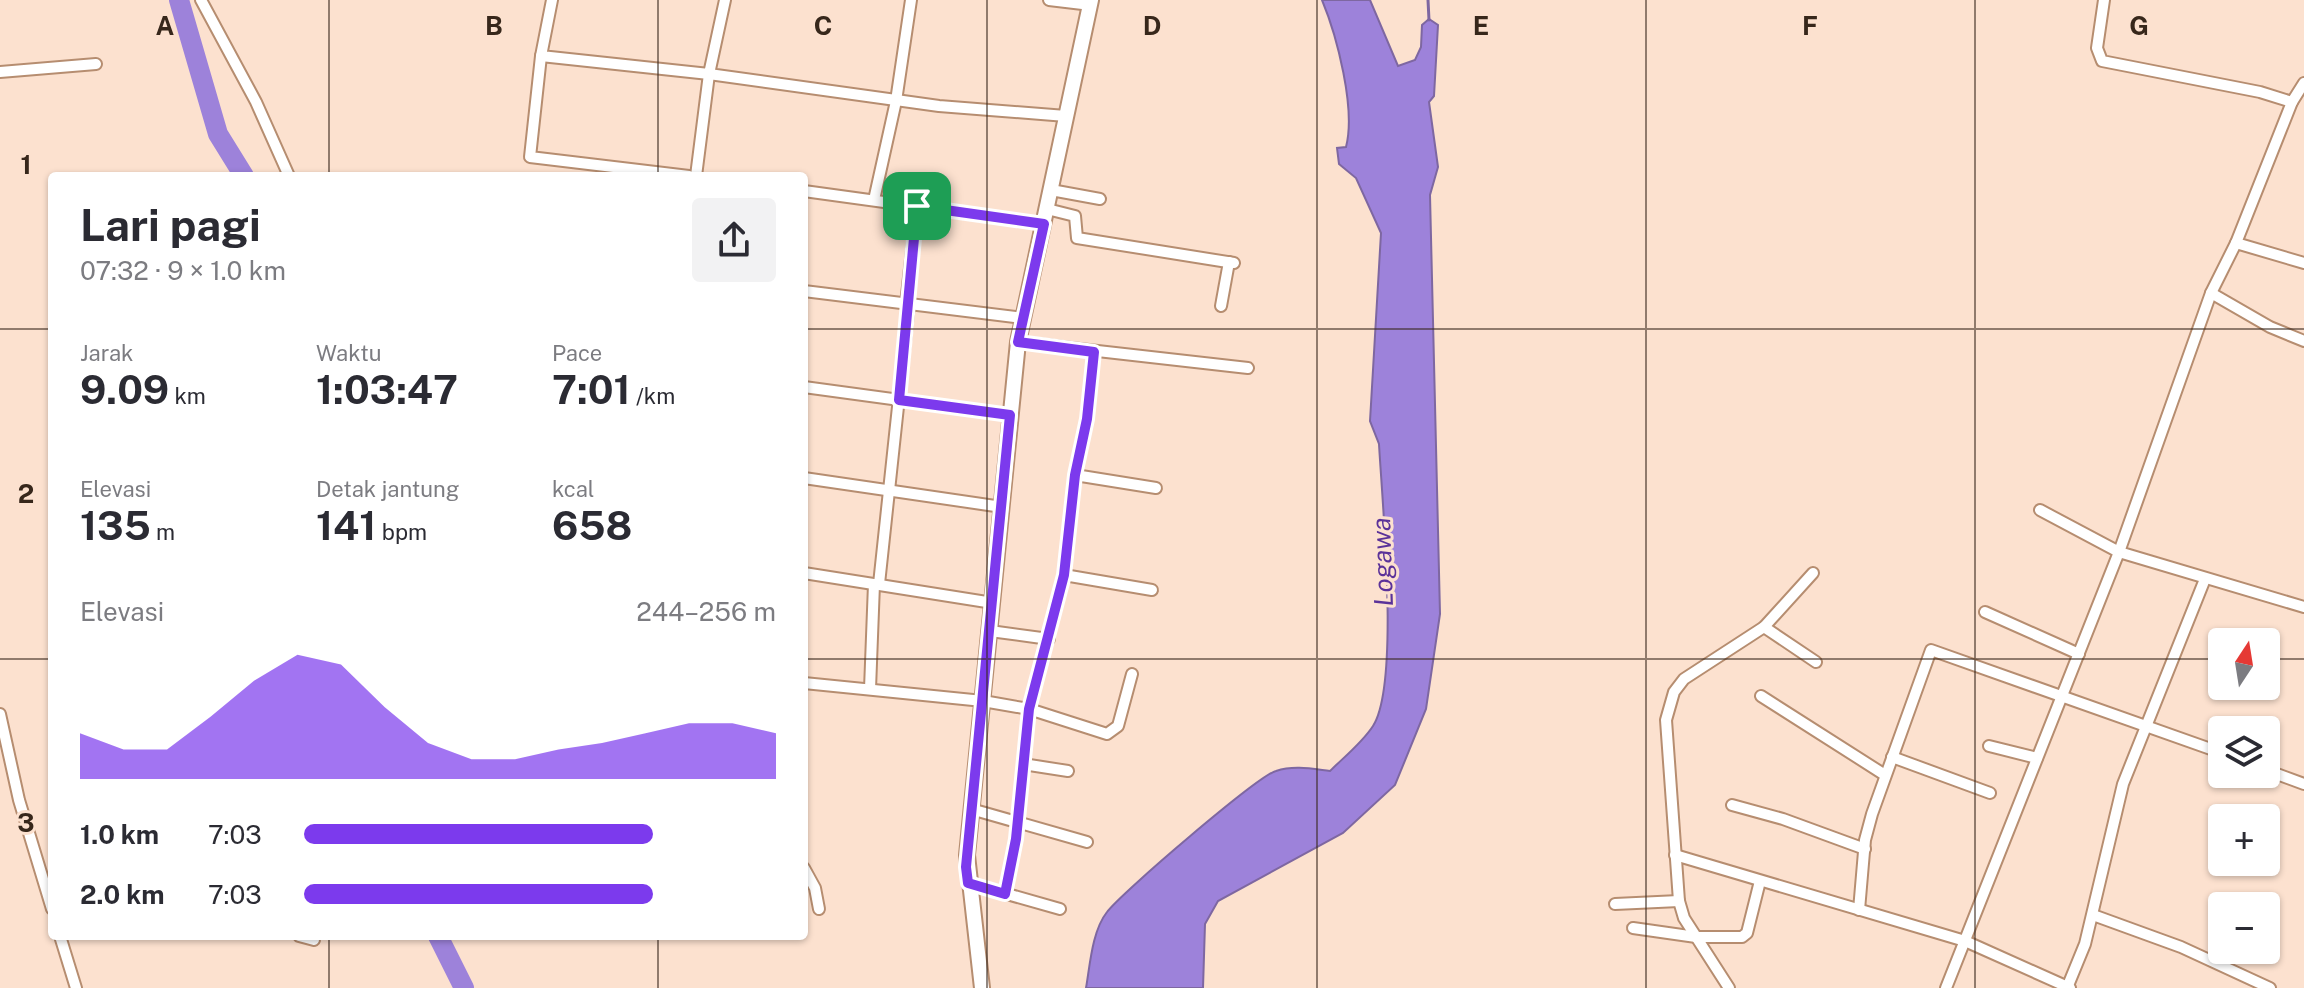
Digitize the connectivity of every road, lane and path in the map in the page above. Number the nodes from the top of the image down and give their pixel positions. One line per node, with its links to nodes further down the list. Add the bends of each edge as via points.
1 (201, 0): 16 (street)
2 (552, 0): 8 (street)
3 (725, 0): 11 (street)
4 (911, 0): 13 (street)
5 (1049, 0): 7 (street)
6 (2104, 0): 14 (street, via 2097,48 2102,61)
7 (1091, 2): 15 (main road)
8 (541, 56): 11 (street); 17 (street, via 530,157)
9 (96, 64): 10 (street)
10 (0, 72)
11 (709, 74): 13 (street); 18 (street)
12 (2304, 83): 14 (street)
13 (896, 101): 15 (street); 22 (street)
14 (2292, 102): 25 (street)
15 (1066, 116): 19 (main road)
16 (287, 172)
17 (656, 172)
18 (697, 172)
19 (1051, 190): 21 (street); 24 (main road)
20 (808, 192): 22 (street)
21 (1100, 199)
22 (874, 200): 23 (street)
23 (917, 206): 24 (street); 29 (street)
24 (1045, 216): 30 (street, via 1075,216 1077,238 1232,262); 31 (main road)
25 (2236, 243): 26 (street); 28 (street)
26 (2304, 263)
27 (808, 292): 29 (street)
28 (2211, 293): 32 (street); 45 (street)
29 (907, 304): 31 (street); 37 (street)
30 (1221, 306)
31 (1023, 318): 33 (main road)
32 (2304, 341)
33 (1018, 342): 34 (street); 38 (main road)
34 (1094, 352): 35 (street); 39 (street)
35 (1248, 368)
36 (808, 388): 37 (street)
37 (899, 400): 38 (street); 42 (street)
38 (1010, 415): 43 (main road)
39 (1075, 475): 41 (street); 48 (street)
40 (808, 479): 42 (street)
41 (1156, 488)
42 (889, 490): 43 (street); 50 (street)
43 (1002, 507): 52 (main road)
44 (2040, 510): 45 (street)
45 (2119, 552): 49 (street); 58 (street)
46 (1813, 573): 55 (street)
47 (808, 574): 50 (street)
48 (1064, 575): 51 (street); 57 (street)
49 (2205, 579): 53 (street); 68 (street)
50 (877, 584): 52 (street); 62 (street)
51 (1152, 590)
52 (993, 603): 56 (main road)
53 (2304, 607)
54 (1985, 612): 58 (street)
55 (1769, 630): 59 (street); 84 (street, via 1684,679 1674,692 1666,720)
56 (990, 631): 57 (street); 65 (main road)
57 (1049, 639): 66 (street)
58 (2079, 654): 64 (street)
59 (1816, 662)
60 (1132, 674): 66 (street, via 1112,733 1101,734)
61 (808, 683): 62 (street)
62 (870, 689): 65 (street)
63 (1761, 696): 75 (street)
64 (2061, 699): 68 (street); 71 (street, via 1931,650); 72 (street)
65 (983, 701): 66 (street); 80 (main road)
66 (1029, 709): 73 (street)
67 (0, 714): 88 (street)
68 (2144, 725): 70 (street); 95 (street, via 2119,799)
69 (1989, 746): 72 (street)
70 (2208, 748)
71 (1892, 757): 75 (street); 78 (street)
72 (2037, 758): 99 (street)
73 (1023, 764): 74 (street); 81 (street)
74 (1068, 771)
75 (1885, 775): 83 (street)
76 (2280, 775): 77 (street)
77 (2304, 784)
78 (1990, 793)
79 (1732, 805): 83 (street)
80 (971, 809): 81 (street); 87 (main road)
81 (1017, 821): 82 (street); 89 (street)
82 (1087, 842)
83 (1865, 849): 94 (street)
84 (1679, 856): 86 (street); 90 (street)
85 (808, 875): 92 (street)
86 (1760, 881): 94 (street); 97 (street, via 1745,936)
87 (968, 883): 89 (street); 102 (main road)
88 (48, 889)
89 (1005, 894): 93 (street)
90 (1679, 901): 91 (street); 97 (street)
91 (1615, 904)
92 (819, 909)
93 (1060, 909)
94 (1859, 910): 99 (street)
95 (2093, 915): 100 (street, via 2181,947); 105 (street)
96 (1633, 928): 97 (street)
97 (1702, 936): 103 (street)
98 (61, 940): 101 (street)
99 (1965, 941): 104 (street); 105 (street)
100 (2255, 984): 106 (street)
101 (76, 988)
102 (982, 988)
103 (1729, 988)
104 (1946, 988)
105 (2068, 988)
106 (2270, 988)

